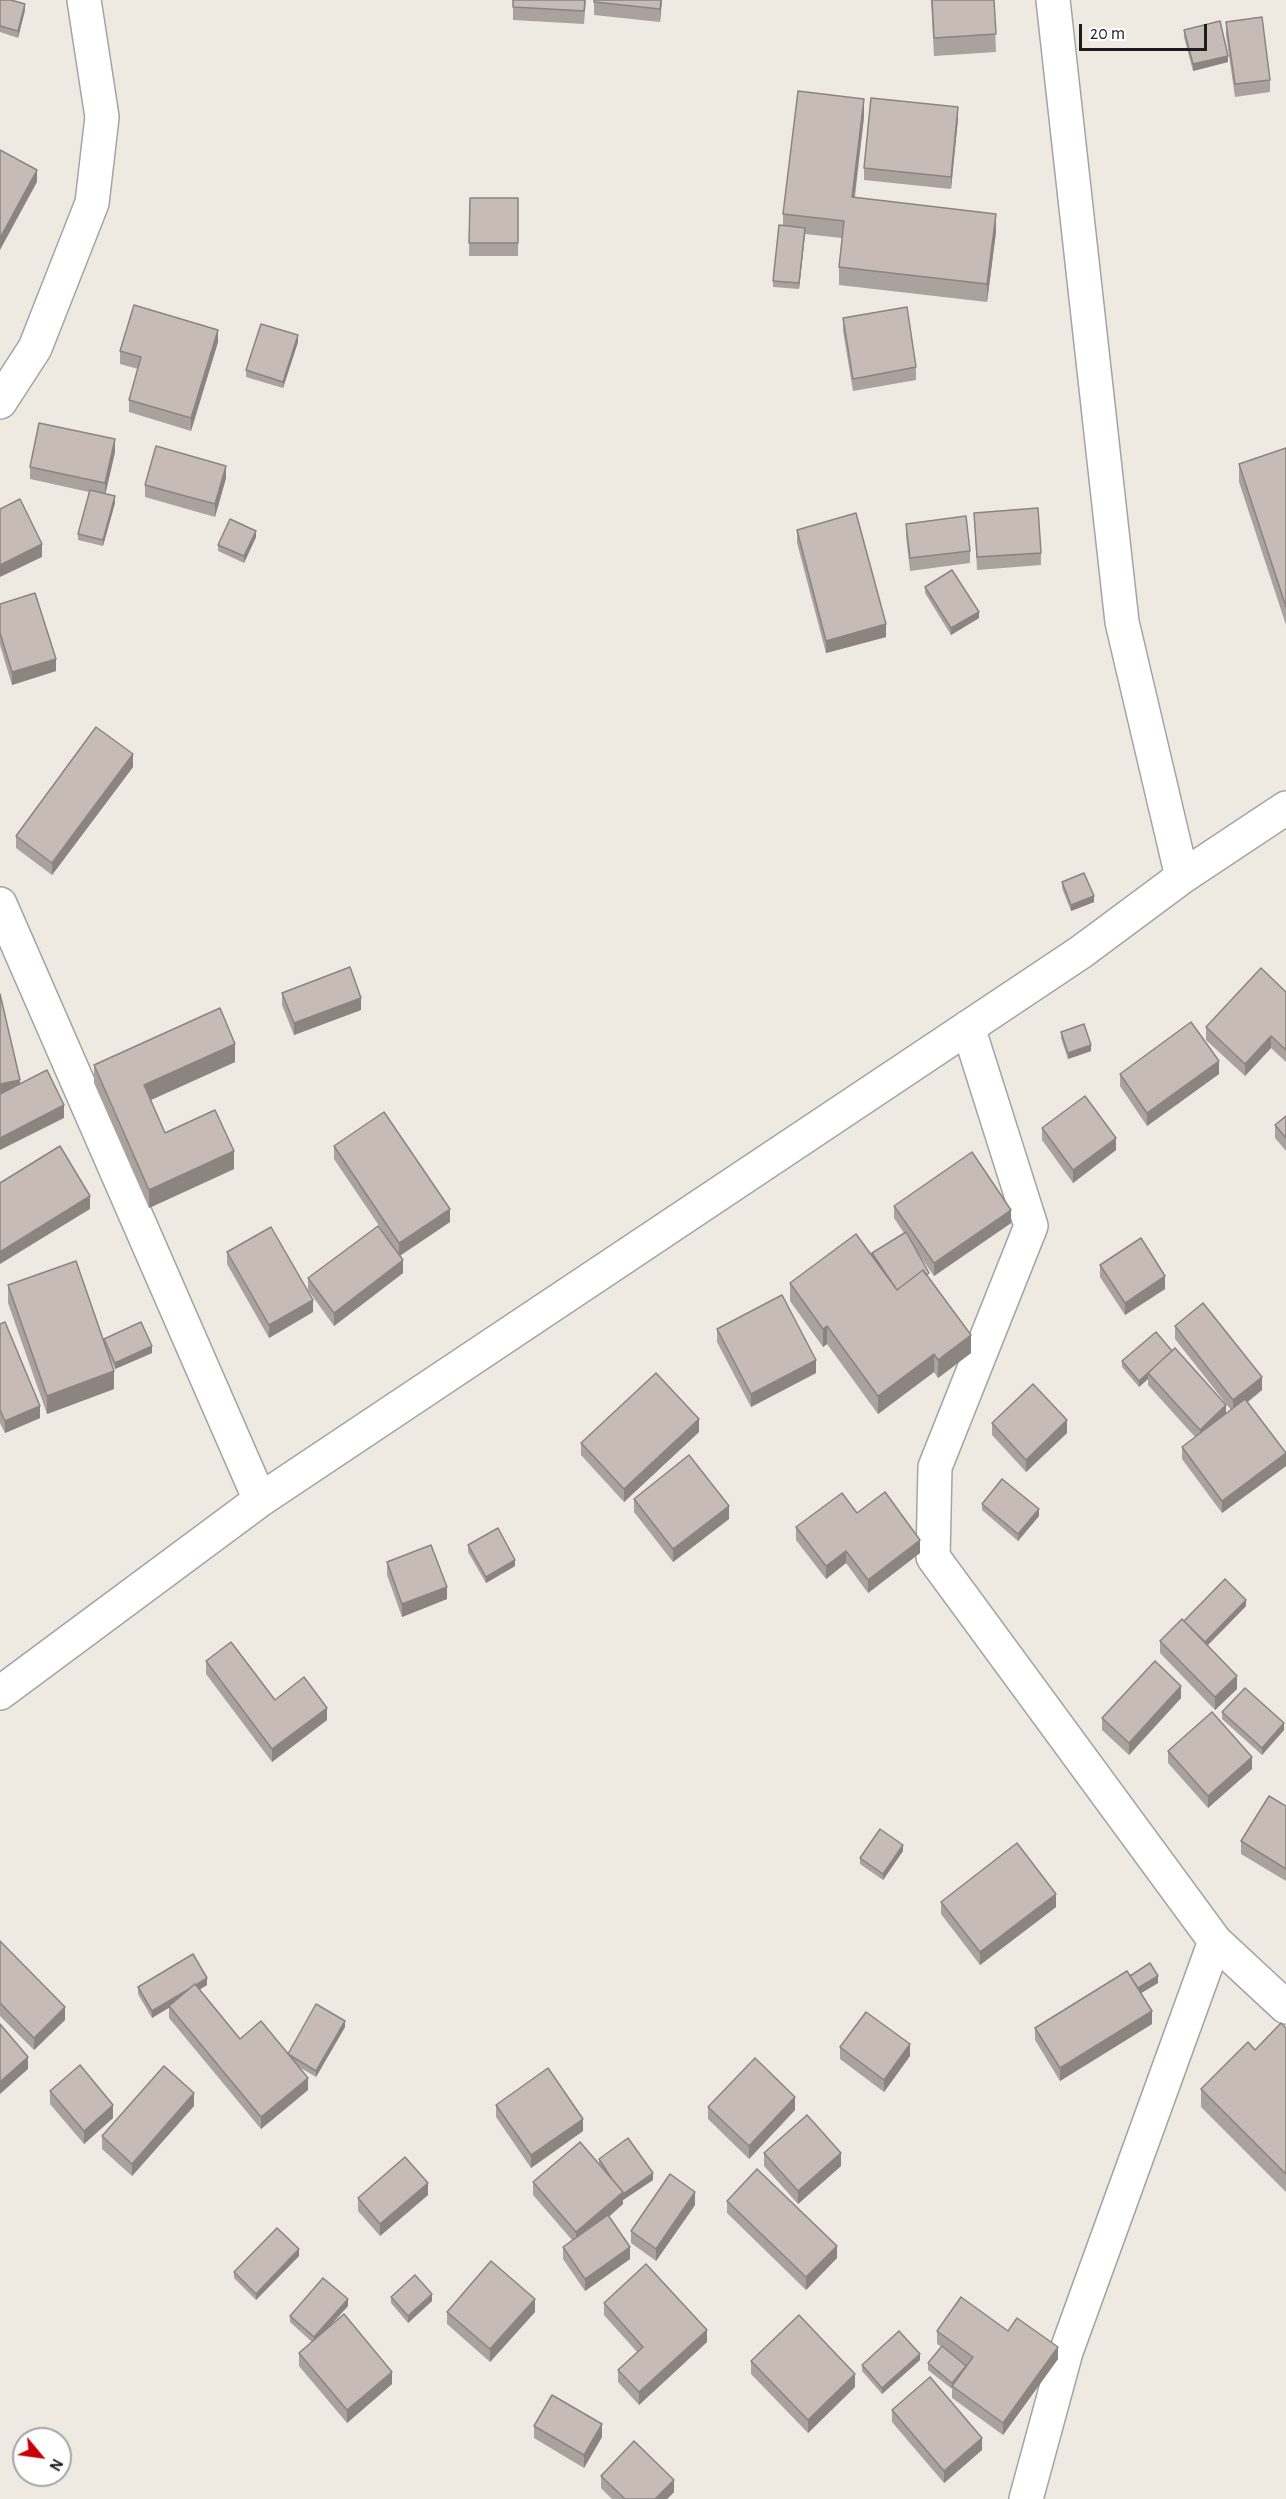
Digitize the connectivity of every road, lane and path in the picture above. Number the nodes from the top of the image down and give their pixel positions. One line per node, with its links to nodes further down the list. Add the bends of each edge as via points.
1 (84, 0): 3 (street, via 102,117 92,203 35,348)
2 (1053, 0): 5 (street, via 1122,622)
3 (0, 402)
4 (1281, 822): 5 (street)
5 (1182, 878): 7 (street, via 1081,952)
6 (0, 904): 8 (street)
7 (968, 1027): 8 (street); 10 (street, via 1031,1226 935,1467 933,1557)
8 (260, 1500): 9 (street)
9 (0, 1693)
10 (1215, 1941): 11 (street); 12 (street, via 1066,2352)
11 (1286, 2007)
12 (1026, 2499)

